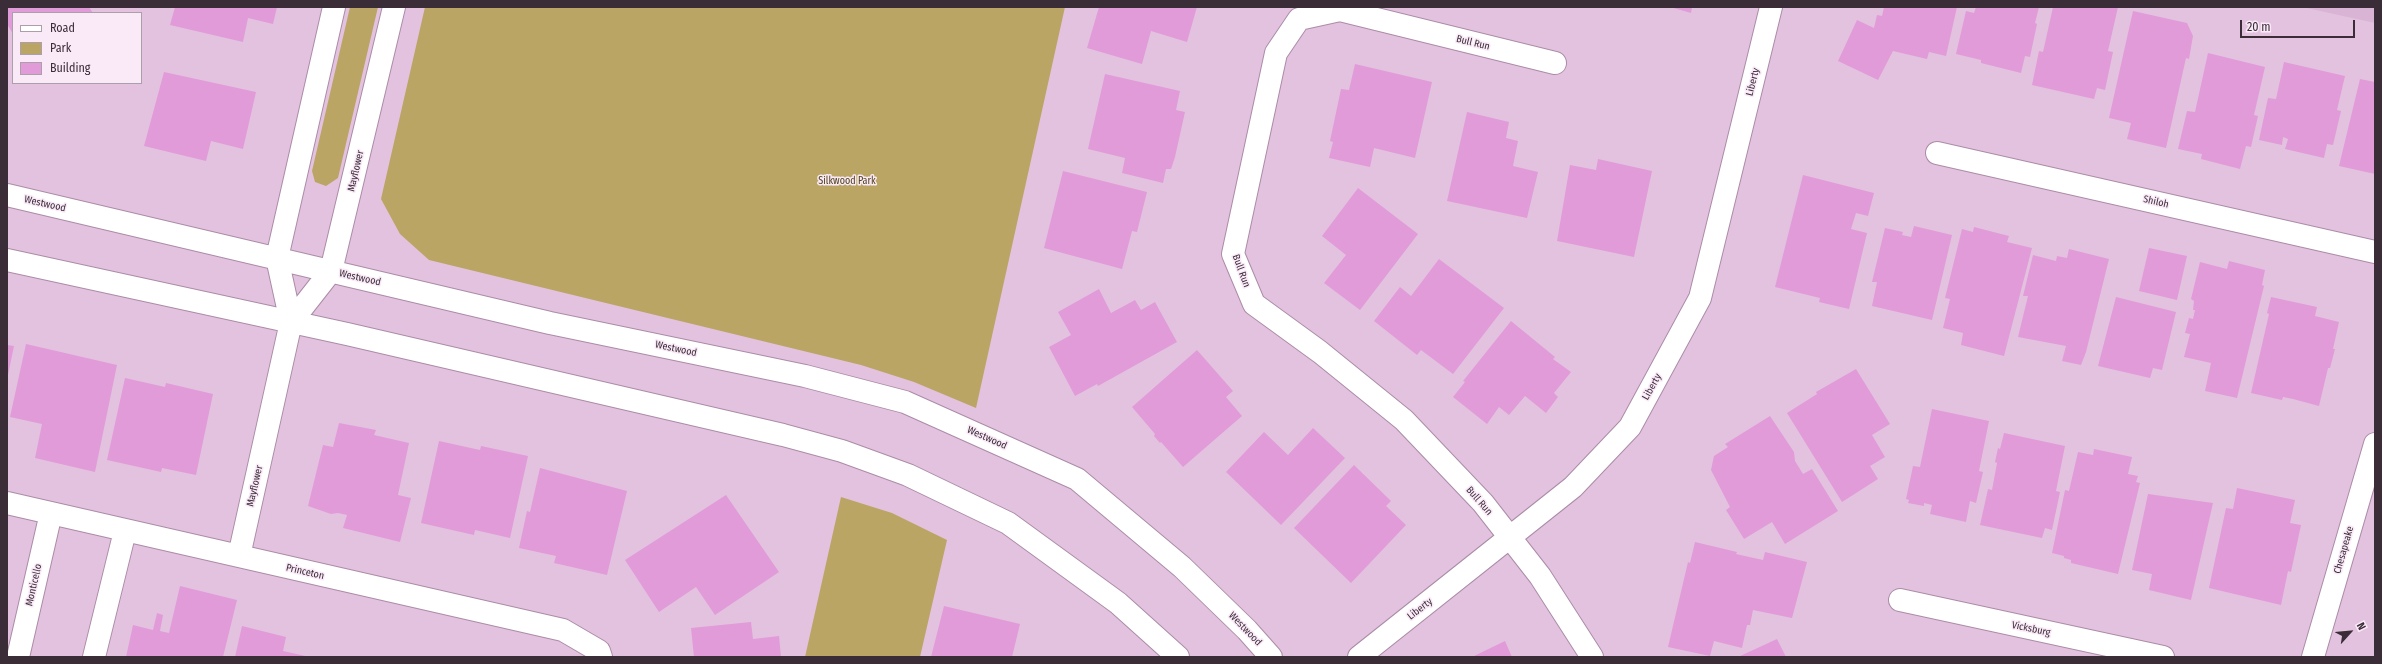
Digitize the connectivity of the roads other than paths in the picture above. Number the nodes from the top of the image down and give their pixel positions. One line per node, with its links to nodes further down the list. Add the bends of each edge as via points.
1 (334, 7): 8 (street, Mayflower)
2 (394, 7): 10 (street, Mayflower)
3 (1771, 7): 16 (street, Liberty, via 1700,298 1630,427 1573,487)
4 (1555, 63): 16 (street, Bull Run, via 1340,10 1299,19 1276,53 1233,254 1254,304 1320,352 1404,420 1483,503)
5 (1937, 153): 7 (street, Shiloh)
6 (7, 195): 8 (street, Westwood)
7 (2375, 252)
8 (277, 258): 10 (street, Westwood); 11 (street, Mayflower)
9 (7, 260): 11 (street)
10 (332, 271): 11 (street, Mayflower); 23 (street, Westwood, via 550,323 805,376 905,402 1077,479 1182,567)
11 (291, 322): 17 (street, Mayflower); 22 (street, via 783,435 842,451 908,476 1008,523 1118,602)
12 (2375, 444): 27 (street, Chesapeake)
13 (7, 503): 14 (street, Princeton)
14 (51, 514): 15 (street, Princeton); 20 (street, Monticello)
15 (125, 531): 17 (street, Princeton); 21 (street)
16 (1510, 538): 24 (street, Liberty); 25 (street, Bull Run, via 1540,576)
17 (239, 556): 19 (street, Princeton, via 563,630)
18 (1900, 600): 26 (street, Vicksburg)
19 (600, 654)
20 (18, 657)
21 (94, 657)
22 (1178, 657)
23 (1271, 657)
24 (1359, 657)
25 (1592, 657)
26 (2163, 657)
27 (2313, 657)

